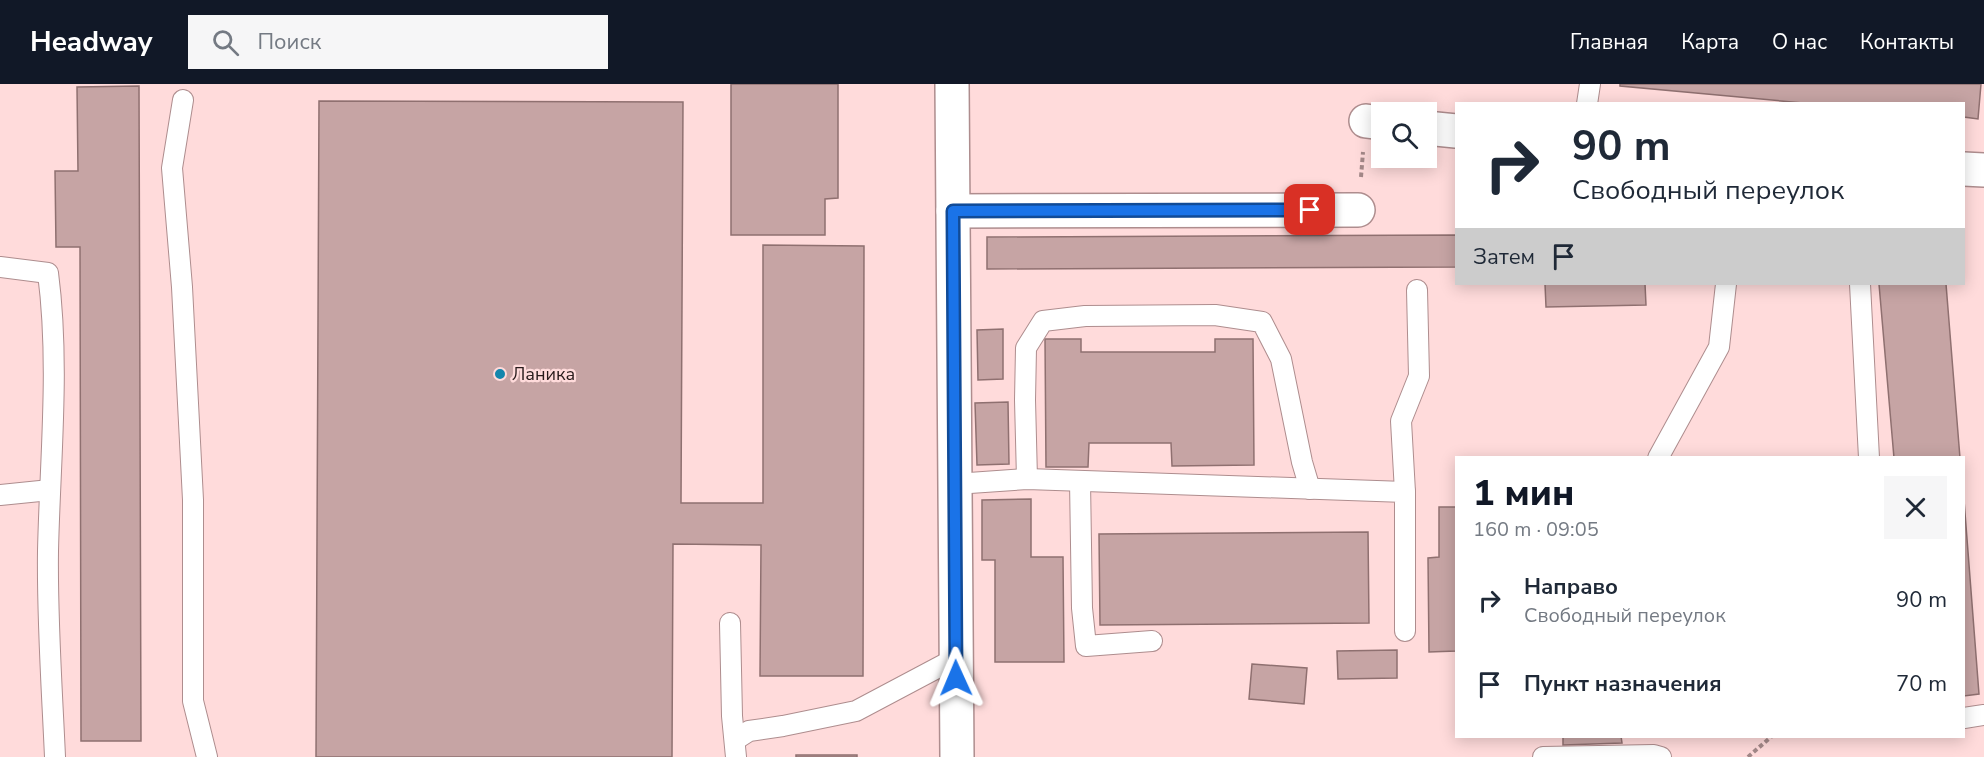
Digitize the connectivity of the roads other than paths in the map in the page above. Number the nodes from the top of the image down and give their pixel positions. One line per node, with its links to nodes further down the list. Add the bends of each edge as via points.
1 (952, 84): 10 (street)
2 (1590, 84): 4 (lane)
3 (183, 100): 33 (lane, via 172,168 183,287 192,488 193,701)
4 (1587, 102)
5 (1437, 129): 6 (street)
6 (1455, 131)
7 (1965, 169): 8 (street)
8 (1984, 170)
9 (1358, 210): 10 (street)
10 (953, 211): 19 (street)
11 (0, 267): 21 (lane, via 48,273 52,308)
12 (1726, 285): 15 (lane, via 1719,348)
13 (1860, 285): 16 (lane)
14 (1418, 290): 22 (lane, via 1419,376 1401,421)
15 (1659, 456)
16 (1869, 456)
17 (1027, 479): 18 (lane); 19 (lane); 20 (lane, via 1026,348 1043,321 1085,316 1215,315 1262,322 1281,359)
18 (1080, 482): 20 (lane); 26 (lane, via 1086,646)
19 (955, 484): 27 (street)
20 (1310, 489): 22 (lane)
21 (51, 490): 23 (lane); 32 (lane, via 48,553)
22 (1405, 492): 25 (lane)
23 (0, 495)
24 (730, 623): 30 (lane)
25 (1405, 631)
26 (1152, 641)
27 (956, 658): 30 (lane, via 856,711 749,731); 34 (street)
28 (1984, 715): 29 (lane)
29 (1965, 718)
30 (735, 748)
31 (1656, 749): 35 (lane)
32 (55, 757)
33 (207, 757)
34 (957, 757)
35 (1543, 757)

